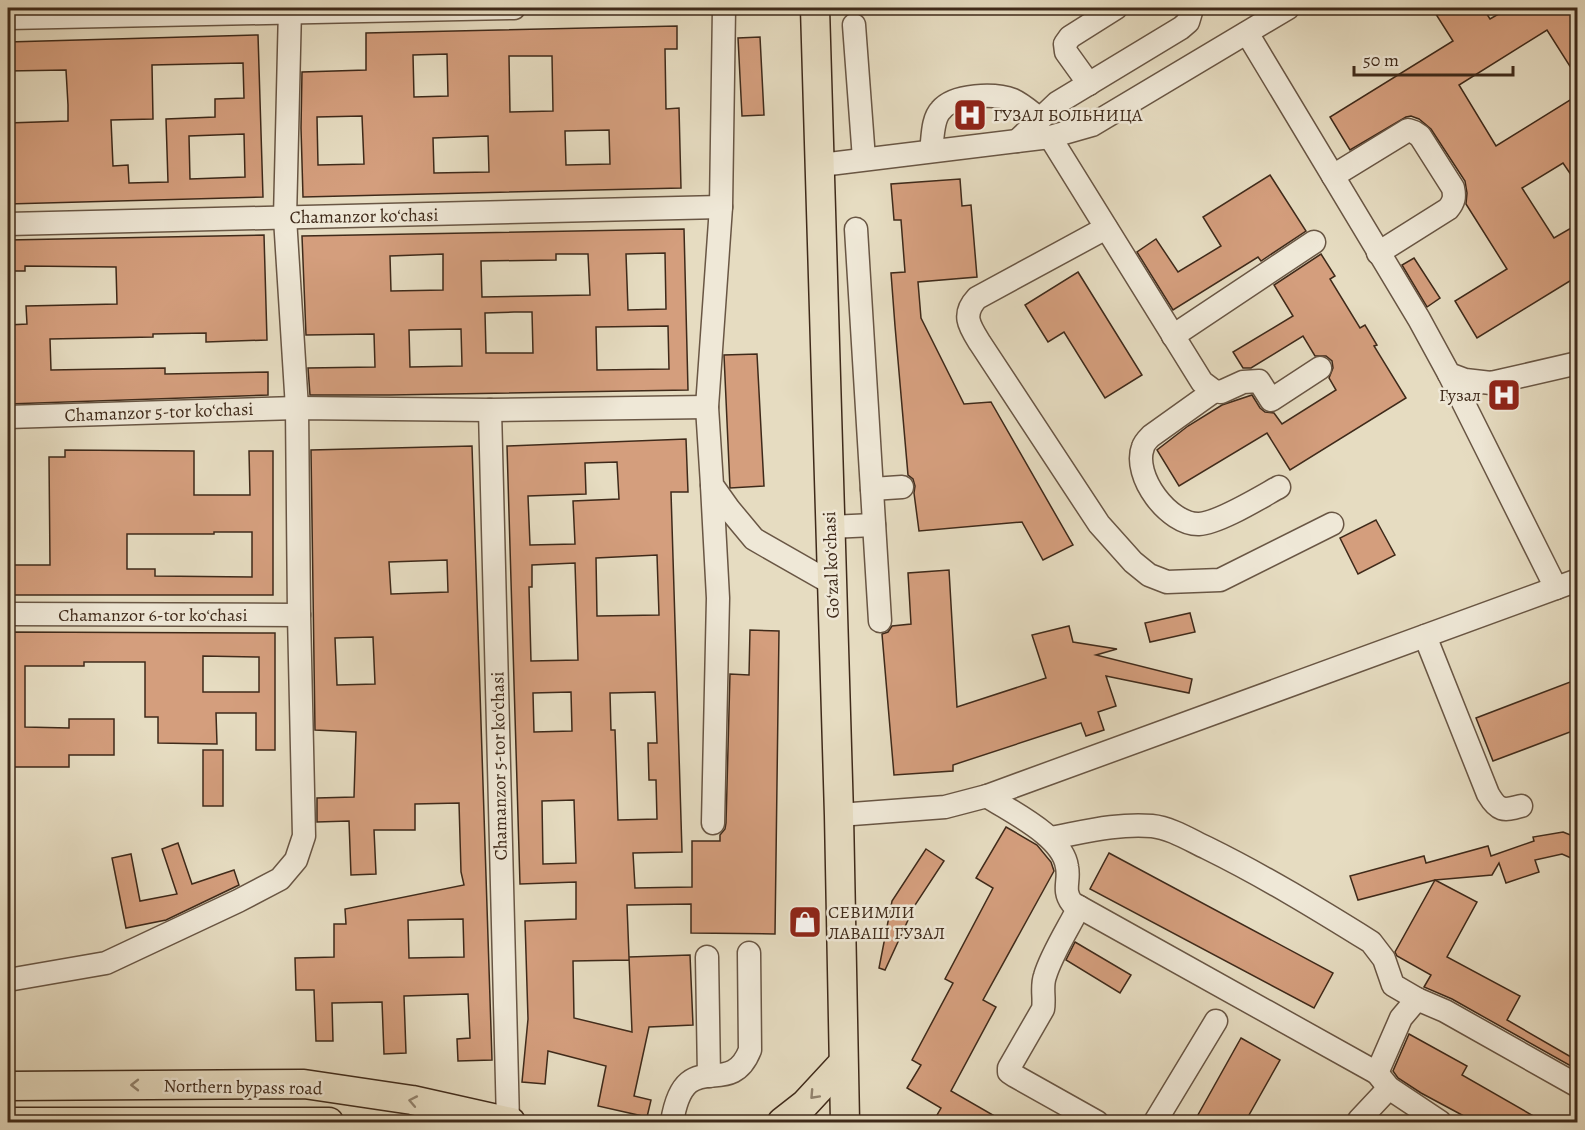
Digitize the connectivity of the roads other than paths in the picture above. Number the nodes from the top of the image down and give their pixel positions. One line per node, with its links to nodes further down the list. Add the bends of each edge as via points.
1 (514, 8): 7 (street)
2 (724, 8): 17 (street)
3 (815, 8): 15 (main road, Goʻzal koʻchasi)
4 (1116, 8): 11 (street, via 1065,44 1066,52)
5 (1189, 8): 11 (street, via 1188,22 1181,28)
6 (1288, 8): 10 (street)
7 (290, 10): 8 (street); 18 (street)
8 (8, 18)
9 (854, 25): 14 (street)
10 (1247, 33): 12 (street, via 1092,125); 16 (street)
11 (1089, 84): 12 (street, via 1057,103)
12 (1045, 128): 13 (street, via 1017,141); 13 (street, via 1013,100 987,95 956,100 940,110); 20 (street)
13 (931, 151): 14 (street)
14 (864, 159): 15 (street)
15 (821, 165): 39 (main road, Goʻzal koʻchasi)
16 (1332, 176): 23 (street); 23 (street, via 1408,130 1420,136 1453,188 1455,196 1448,209)
17 (721, 207): 18 (street, Chamanzor koʻchasi); 29 (street)
18 (285, 218): 19 (street, Chamanzor koʻchasi); 30 (street)
19 (8, 224)
20 (1106, 228): 24 (street); 37 (street, via 976,298 968,313 969,325 980,344 1099,524 1132,562 1149,575 1167,582 1192,583 1220,580)
21 (856, 229): 36 (street)
22 (1314, 242): 24 (street)
23 (1378, 253): 27 (street)
24 (1173, 336): 28 (street, via 1202,382)
25 (1578, 363): 27 (street, via 1491,382)
26 (1320, 369): 28 (street, via 1271,400 1259,381)
27 (1449, 374): 42 (street)
28 (1214, 391): 35 (street, via 1151,436 1143,446 1141,467 1147,484 1174,515 1200,524)
29 (707, 407): 31 (street, Chamanzor 5-tor koʻchasi); 33 (street)
30 (297, 408): 31 (street, Chamanzor 5-tor koʻchasi); 32 (street, Chamanzor 5-tor koʻchasi); 44 (street)
31 (490, 410): 68 (street, Chamanzor 5-tor koʻchasi)
32 (8, 417)
33 (712, 485): 41 (street, via 754,538); 50 (street, via 718,598)
34 (902, 487): 36 (street)
35 (1279, 487)
36 (872, 489): 38 (street)
37 (1332, 524)
38 (874, 525): 39 (street); 45 (street)
39 (830, 527): 41 (main road, Goʻzal koʻchasi)
40 (1578, 580): 42 (street)
41 (831, 583): 49 (main road, Goʻzal koʻchasi)
42 (1556, 588): 46 (street)
43 (8, 614): 44 (street, Chamanzor 6-tor koʻchasi)
44 (299, 615): 55 (street, via 304,837 296,860 280,879 106,963)
45 (880, 621)
46 (1425, 636): 47 (street); 48 (street, via 1488,794 1500,809)
47 (987, 796): 49 (street, via 945,807); 51 (street)
48 (1521, 806)
49 (839, 815): 58 (main road, Goʻzal koʻchasi)
50 (712, 822)
51 (1051, 838): 52 (street, via 1067,867 1066,896); 56 (street, via 1135,825 1172,831 1242,866 1371,942 1384,959 1392,985)
52 (1079, 908): 60 (street); 72 (street, via 1045,974 1042,1009 1009,1068 1015,1076)
53 (749, 953): 59 (street, via 750,1050 745,1063 734,1073)
54 (707, 957): 59 (street)
55 (8, 980)
56 (1417, 999): 60 (street, via 1401,1018); 62 (street)
57 (1215, 1021): 73 (street)
58 (842, 1064): 63 (main road, Goʻzal koʻchasi); 70 (main road, one-way to 70, via 805,1104)
59 (709, 1076): 69 (street, via 698,1076 681,1091)
60 (1383, 1080): 74 (street); 75 (street)
61 (8, 1086): 68 (main road, Northern bypass road, one-way to 61, via 412,1100 304,1084)
62 (1578, 1086)
63 (844, 1110): 71 (main road)
64 (15, 1122): 65 (main road, Northern bypass road)
65 (71, 1122): 66 (main road, Northern bypass road)
66 (228, 1122): 67 (main road, Northern bypass road)
67 (329, 1122)
68 (509, 1122)
69 (672, 1122)
70 (782, 1122)
71 (859, 1122)
72 (1097, 1122)
73 (1155, 1122)
74 (1359, 1122)
75 (1440, 1122)

